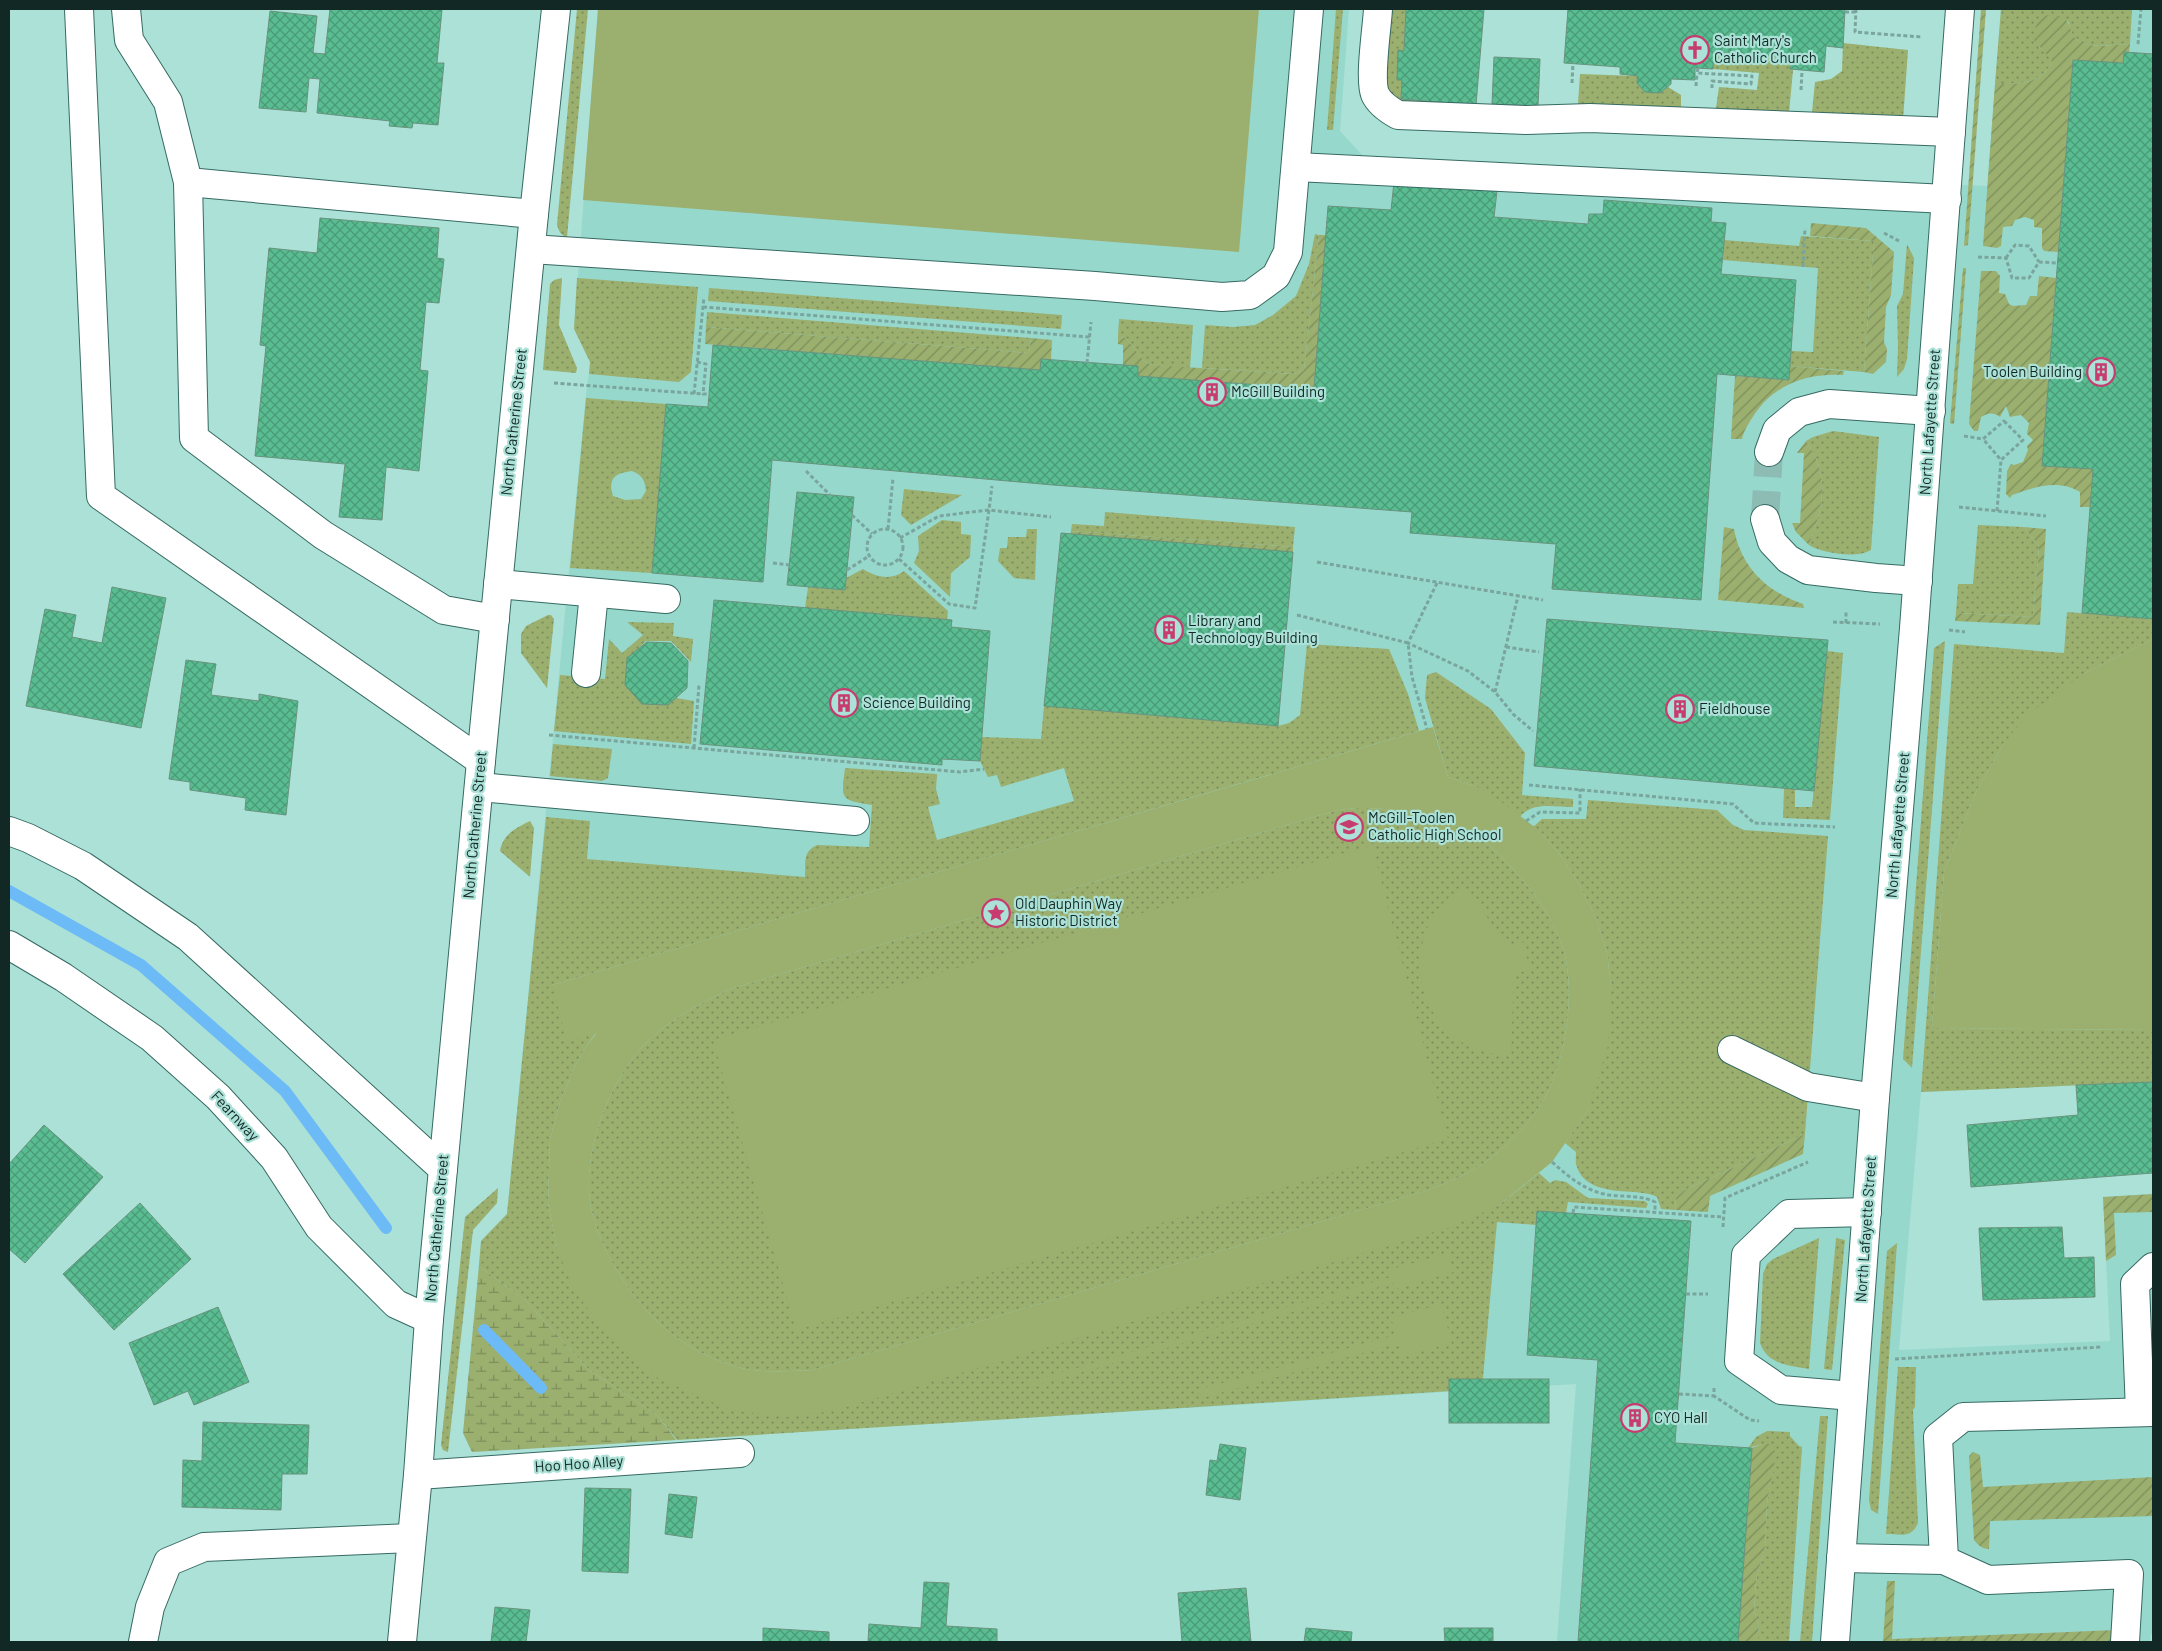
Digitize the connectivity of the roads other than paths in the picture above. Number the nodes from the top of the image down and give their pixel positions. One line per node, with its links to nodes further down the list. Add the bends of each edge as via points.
1 (79, 9): 22 (street, via 101,496)
2 (126, 9): 9 (street, via 129,40 168,102)
3 (556, 9): 11 (street, North Catherine Street)
4 (1310, 9): 8 (street)
5 (1378, 9): 7 (street, via 1375,94 1385,107 1398,114)
6 (1960, 9): 7 (street, North Lafayette Street)
7 (1951, 132): 10 (street, North Lafayette Street)
8 (1296, 167): 10 (street); 12 (street, via 1288,252 1276,276 1250,295 1222,297)
9 (188, 182): 11 (street); 20 (street, via 194,438 323,536 444,610)
10 (1947, 199): 13 (street, North Lafayette Street)
11 (534, 214): 12 (street, North Catherine Street)
12 (532, 249): 17 (street, North Catherine Street)
13 (1931, 411): 14 (street, via 1829,404 1799,412 1777,430); 16 (street, North Lafayette Street)
14 (1768, 452)
15 (1765, 519): 16 (street, via 1772,542 1788,559 1808,570)
16 (1918, 581): 27 (street, North Lafayette Street)
17 (498, 584): 18 (street); 20 (street, North Catherine Street)
18 (594, 594): 19 (street); 21 (street)
19 (666, 599)
20 (496, 619): 22 (street, North Catherine Street)
21 (586, 673)
22 (480, 774): 23 (street); 28 (street, North Catherine Street)
23 (855, 821)
24 (9, 831): 28 (street, via 83,866 188,937)
25 (9, 944): 31 (street, Fearnway, via 152,1038 218,1097 274,1158 319,1227 396,1304)
26 (1732, 1050): 27 (street, via 1808,1088)
27 (1875, 1098): 29 (street, North Lafayette Street)
28 (443, 1169): 31 (street, North Catherine Street)
29 (1867, 1212): 32 (street, North Lafayette Street); 32 (street, via 1789,1214 1746,1255 1739,1361 1781,1390)
30 (2153, 1267): 33 (street, via 2135,1284 2138,1345)
31 (429, 1319): 35 (street, North Catherine Street)
32 (1854, 1396): 37 (street, North Lafayette Street)
33 (2147, 1412): 38 (street, via 1962,1417 1938,1438)
34 (740, 1453): 35 (street, Hoo Hoo Alley)
35 (418, 1475): 36 (street, North Catherine Street)
36 (411, 1538): 39 (street, via 204,1547 168,1562 150,1607); 40 (street, North Catherine Street)
37 (1841, 1558): 38 (street); 41 (street, North Lafayette Street)
38 (1944, 1560): 42 (street, via 1988,1580 2129,1574)
39 (143, 1642)
40 (402, 1642)
41 (1836, 1642)
42 (2125, 1642)

